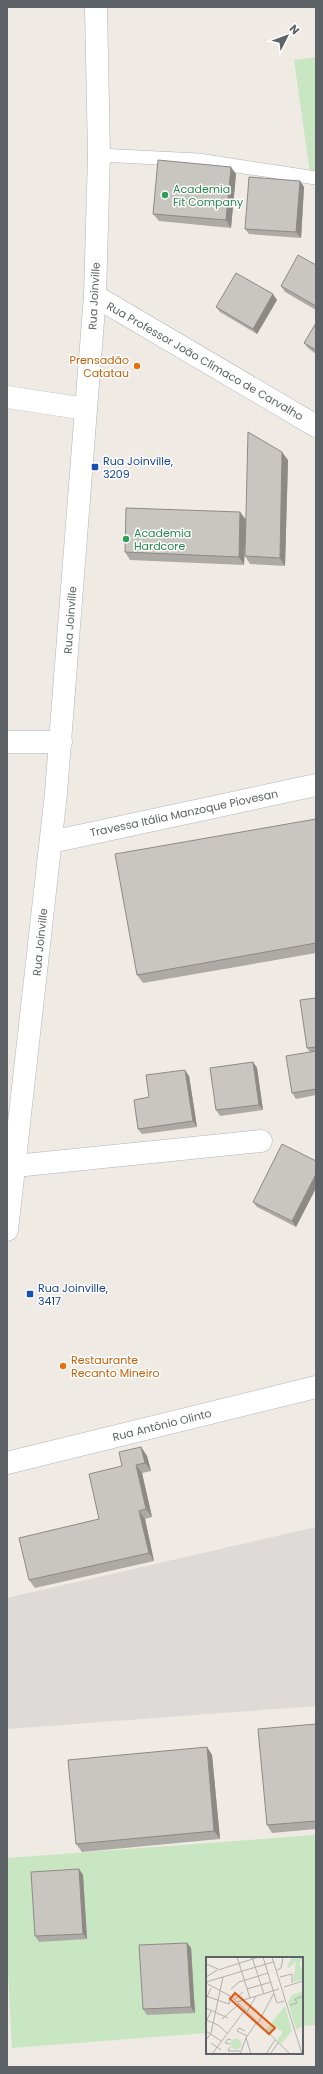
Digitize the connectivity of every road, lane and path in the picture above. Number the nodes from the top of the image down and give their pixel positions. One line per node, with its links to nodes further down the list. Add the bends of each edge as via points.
1 (96, 7): 2 (main road, Rua Joinville)
2 (99, 155): 3 (lane, via 198,160); 4 (main road, Rua Joinville)
3 (316, 178)
4 (95, 296): 6 (main road, Rua Joinville); 7 (main road, Rua Professor João Clímaco de Carvalho)
5 (7, 397): 6 (main road)
6 (86, 409): 9 (main road, Rua Joinville)
7 (316, 426)
8 (7, 742): 9 (main road)
9 (61, 742): 11 (main road, Rua Joinville)
10 (316, 785): 11 (main road, Travessa Itália Manzoque Piovesan)
11 (51, 842): 13 (main road, Rua Joinville)
12 (261, 1141): 13 (main road)
13 (15, 1166): 14 (main road, Rua Joinville)
14 (7, 1230)
15 (316, 1387): 16 (main road, Rua Antônio Olinto)
16 (7, 1463)

